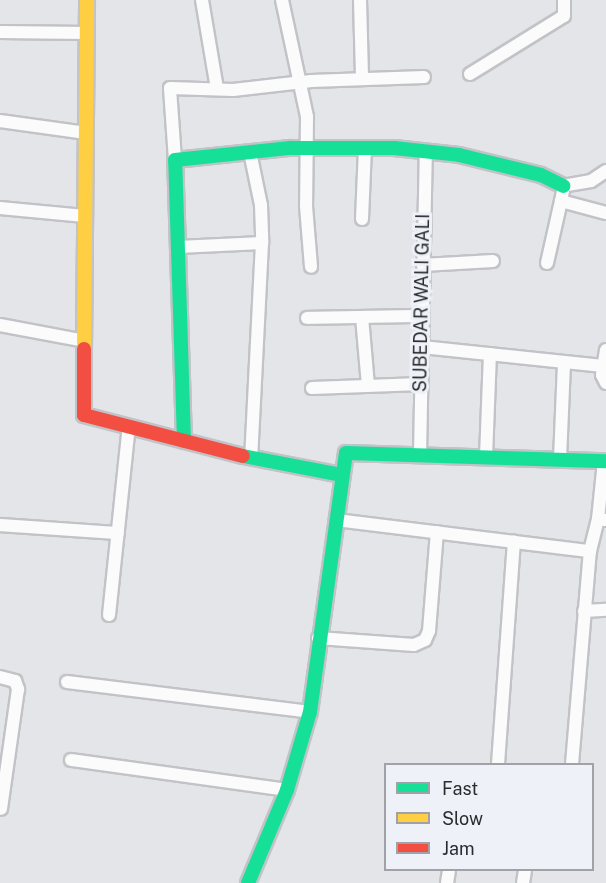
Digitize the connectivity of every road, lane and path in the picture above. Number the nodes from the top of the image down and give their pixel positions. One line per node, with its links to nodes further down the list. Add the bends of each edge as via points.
1 (87, 0): 7 (street)
2 (202, 0): 12 (street)
3 (282, 0): 11 (street)
4 (360, 0): 10 (street)
5 (564, 0): 8 (street, via 564,16)
6 (0, 32): 7 (street)
7 (87, 33): 14 (street)
8 (470, 74)
9 (424, 76): 10 (street)
10 (362, 79): 11 (street)
11 (299, 83): 12 (street); 15 (street, via 307,117)
12 (217, 89): 19 (street, via 170,87)
13 (0, 121): 14 (street)
14 (86, 133): 25 (street)
15 (306, 148): 16 (street); 17 (street); 32 (street)
16 (365, 148): 18 (street); 26 (street)
17 (250, 152): 19 (street); 27 (street, via 261,206)
18 (426, 152): 21 (street, via 541,175); 31 (street, SUBEDAR WALI GALI)
19 (175, 160): 28 (street)
20 (606, 171): 21 (street, via 591,181)
21 (564, 186): 22 (street)
22 (561, 201): 24 (street); 30 (street)
23 (0, 207): 25 (street)
24 (606, 213)
25 (85, 216): 37 (street)
26 (362, 219)
27 (262, 243): 28 (street); 51 (street)
28 (178, 247): 48 (street)
29 (493, 261): 31 (street)
30 (547, 263)
31 (423, 265): 33 (street, SUBEDAR WALI GALI)
32 (311, 267)
33 (423, 316): 34 (street); 38 (street, SUBEDAR WALI GALI)
34 (362, 317): 35 (street); 45 (street)
35 (307, 318)
36 (0, 325): 37 (street)
37 (85, 341): 47 (street, via 84,415)
38 (422, 347): 40 (street); 44 (street, SUBEDAR WALI GALI)
39 (606, 350): 42 (street)
40 (490, 354): 41 (street); 50 (street)
41 (564, 362): 42 (street); 52 (street)
42 (603, 366): 43 (street)
43 (606, 383)
44 (421, 384): 45 (street); 49 (street, SUBEDAR WALI GALI)
45 (368, 386): 46 (street)
46 (312, 388)
47 (129, 426): 48 (street); 59 (street)
48 (184, 441): 51 (street)
49 (420, 455): 50 (street); 54 (street, via 346,453)
50 (486, 457): 52 (street)
51 (251, 458): 54 (street)
52 (560, 459): 53 (street)
53 (605, 461): 56 (street)
54 (342, 475): 55 (street)
55 (336, 519): 58 (street); 65 (street)
56 (602, 519): 61 (street)
57 (0, 525): 59 (street)
58 (437, 532): 60 (street); 65 (street, via 429,631 424,640 414,645)
59 (118, 533): 64 (street)
60 (514, 542): 61 (street); 70 (street)
61 (590, 551): 63 (street)
62 (606, 610): 63 (street)
63 (584, 611): 71 (street)
64 (109, 615)
65 (318, 638): 68 (street)
66 (0, 676): 73 (street, via 15,681 18,689)
67 (67, 682): 68 (street)
68 (310, 712): 72 (street)
69 (70, 760): 72 (street)
70 (498, 763)
71 (572, 763)
72 (287, 790): 74 (street)
73 (1, 808)
74 (248, 883)

